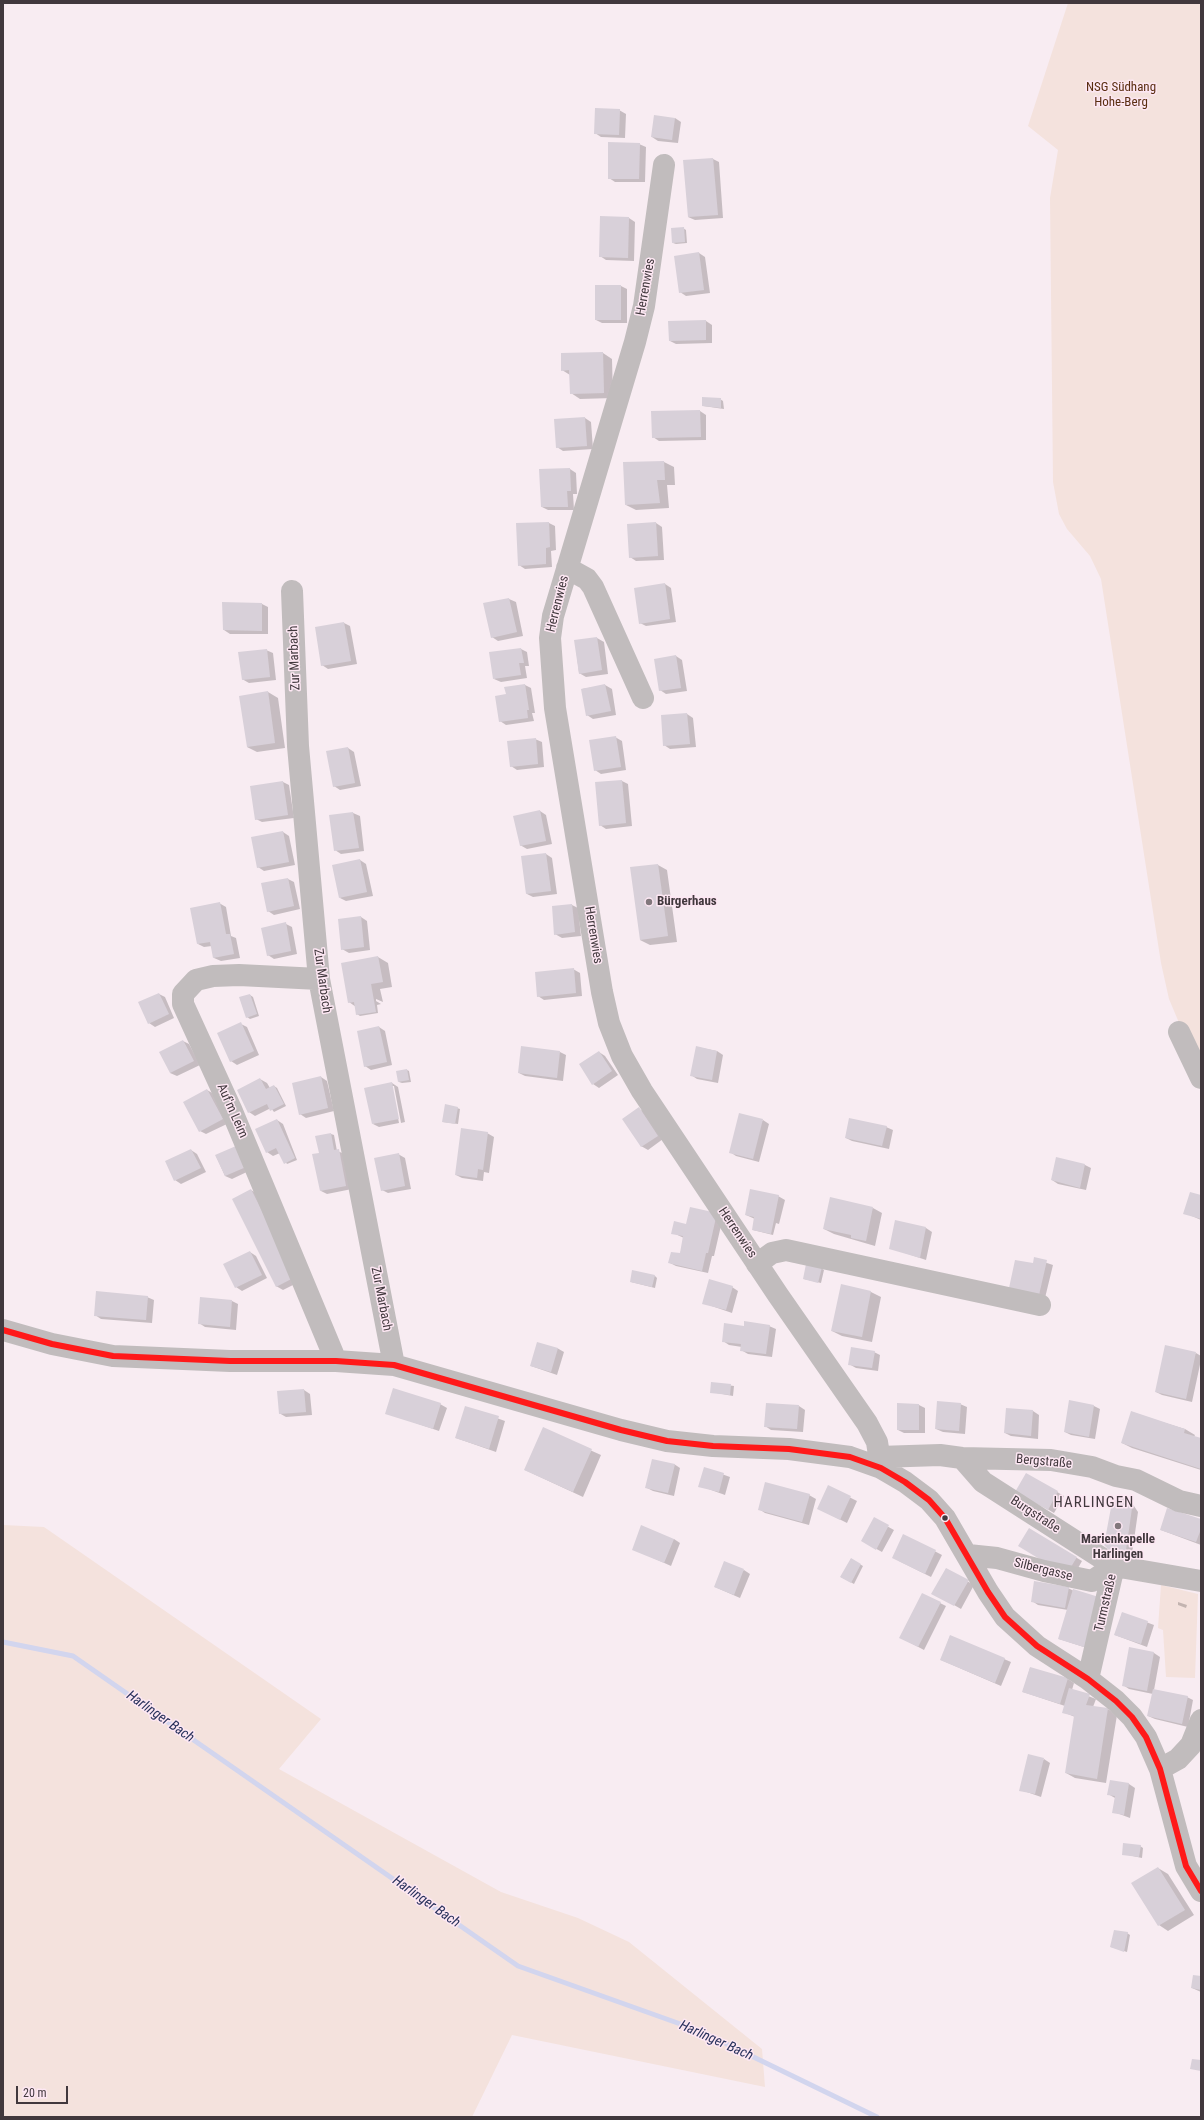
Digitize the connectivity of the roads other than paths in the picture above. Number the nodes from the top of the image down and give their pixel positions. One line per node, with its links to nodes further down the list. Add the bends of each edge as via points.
1 (664, 165): 2 (street, Herrenwies, via 642,313)
2 (567, 568): 4 (street, Herrenwies, via 587,579 593,587); 8 (street, Herrenwies, via 553,616 550,638 555,708 609,1023 622,1056 642,1091)
3 (292, 591): 5 (street, Zur Marbach, via 298,746)
4 (643, 698)
5 (320, 979): 11 (street, Auf'm Leim, via 213,976 196,980 182,994 183,1004 234,1116); 12 (street, Zur Marbach)
6 (1179, 1032): 7 (street)
7 (1201, 1078)
8 (757, 1264): 9 (street, Herrenwies, via 772,1253 786,1250); 14 (street, Herrenwies, via 867,1423 877,1442)
9 (1040, 1305)
10 (3, 1330): 11 (street, via 52,1344 120,1357 223,1361)
11 (336, 1361): 12 (street)
12 (394, 1365): 14 (street, via 668,1441 789,1450)
13 (962, 1458): 14 (street, Bergstraße, via 915,1455); 15 (street, Bergstraße, via 1051,1460 1092,1467 1136,1480 1179,1500); 17 (street, Burgstraße, via 984,1482)
14 (880, 1463): 16 (street, via 929,1500 945,1518)
15 (1201, 1506)
16 (968, 1555): 17 (street, Silbergasse, via 997,1558 1092,1581); 19 (street, via 1005,1617 1037,1646)
17 (1114, 1566): 18 (street, Turmstraße); 19 (street, Turmstraße)
18 (1201, 1582)
19 (1088, 1679): 21 (street, via 1132,1717 1146,1737)
20 (1201, 1720): 21 (street, via 1191,1745 1178,1759)
21 (1160, 1769): 22 (street, via 1186,1866)
22 (1201, 1891)

